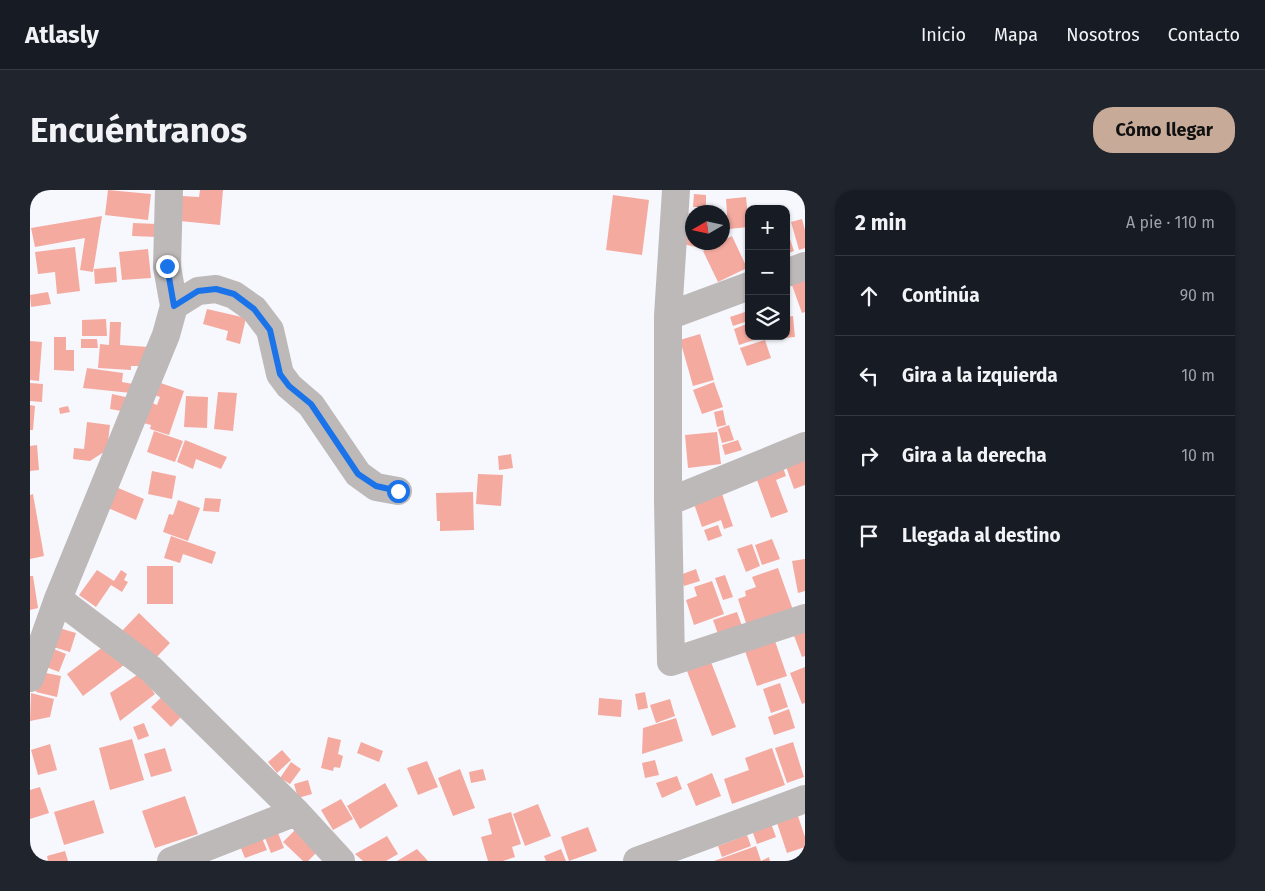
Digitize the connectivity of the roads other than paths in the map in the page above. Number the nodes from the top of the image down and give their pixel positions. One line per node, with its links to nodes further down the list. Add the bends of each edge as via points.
1 (168, 190): 6 (street, via 167,266)
2 (676, 190): 7 (street)
3 (805, 266): 4 (street)
4 (790, 271)
5 (745, 287): 7 (street)
6 (174, 306): 9 (street, via 198,291 216,289 234,294 254,309 270,330 280,374 311,404 358,474 376,486); 11 (street, via 161,351)
7 (668, 316): 10 (street)
8 (805, 446): 10 (street)
9 (398, 491)
10 (668, 502): 12 (street, via 671,662)
11 (58, 599): 13 (street); 15 (street, via 151,669)
12 (805, 618)
13 (30, 678)
14 (805, 799): 18 (street)
15 (296, 812): 16 (street); 17 (street)
16 (171, 861)
17 (341, 861)
18 (636, 861)

